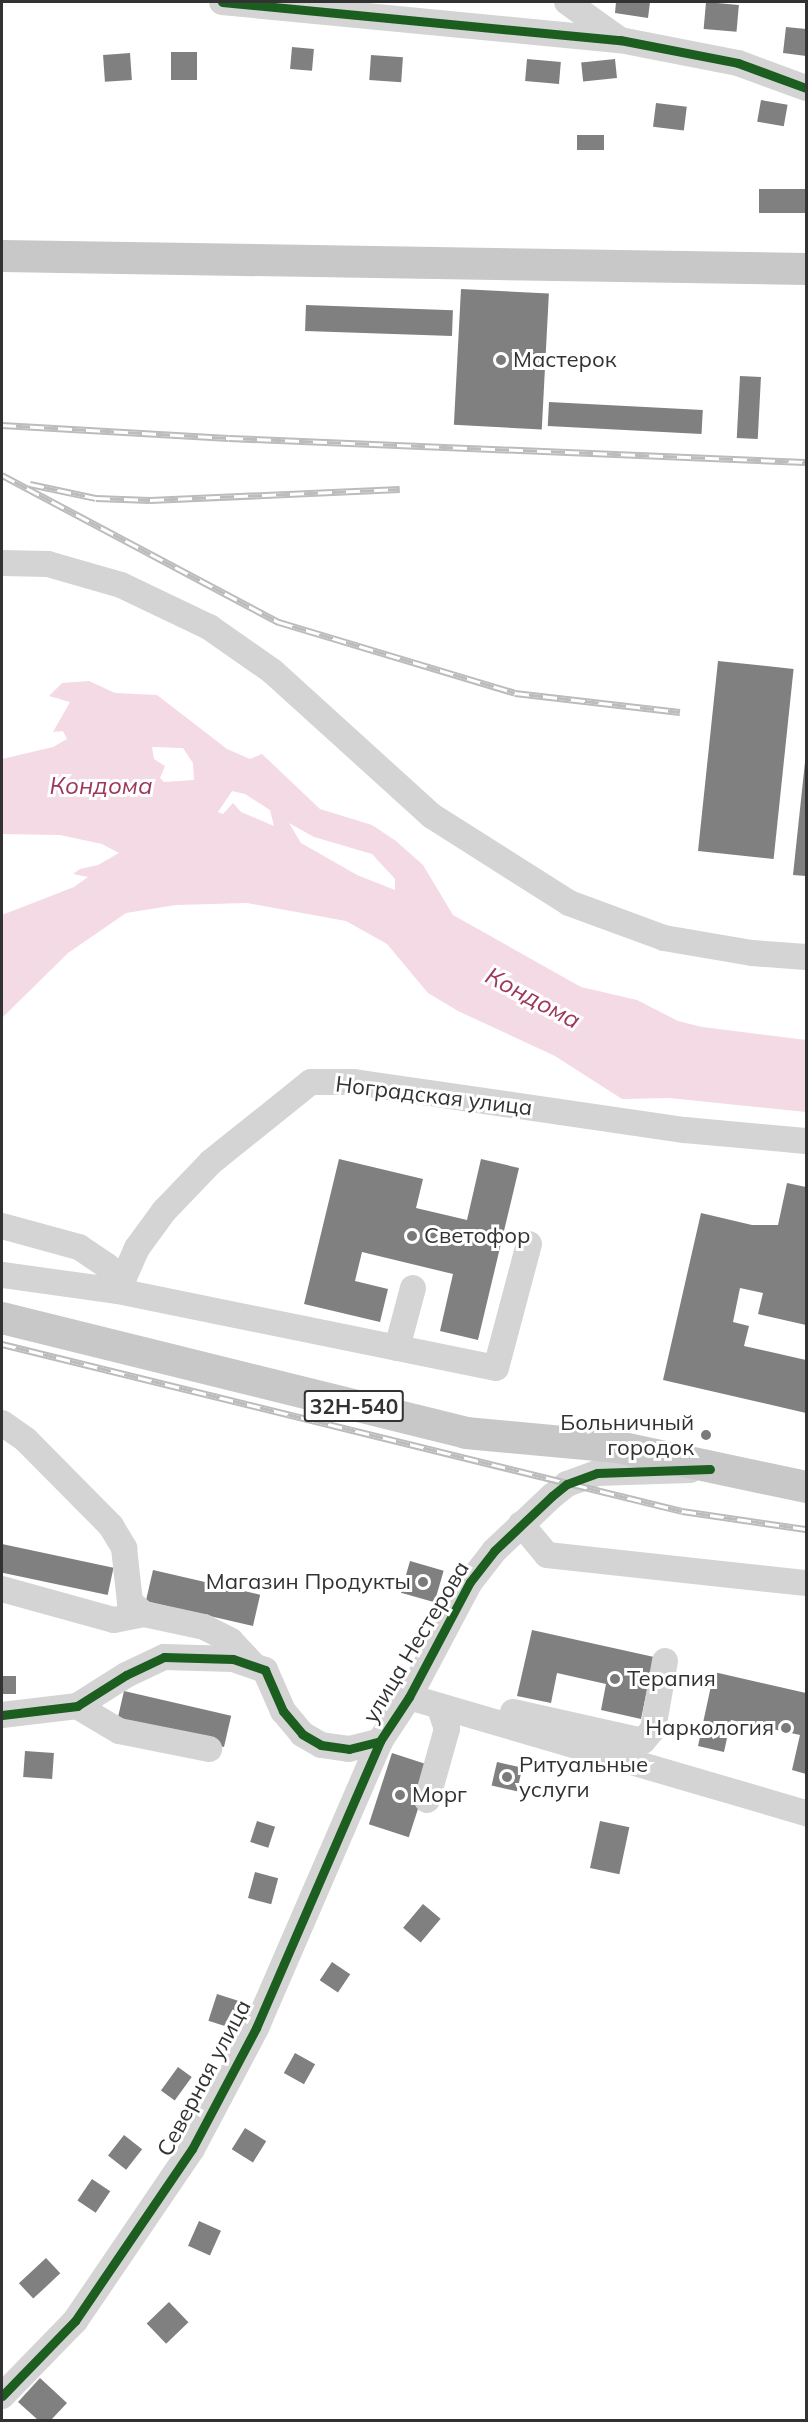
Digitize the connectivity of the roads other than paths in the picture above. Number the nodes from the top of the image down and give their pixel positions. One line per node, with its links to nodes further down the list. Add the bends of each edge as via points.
1 (222, 2): 3 (street)
2 (567, 2): 3 (street)
3 (620, 40): 4 (street, via 738,63)
4 (807, 88)
5 (2, 256): 6 (main road)
6 (807, 269)
7 (2, 563): 8 (street, via 48,564 121,585 209,627 272,670 432,816 569,903 664,938 752,953)
8 (807, 957)
9 (807, 1141): 14 (street, Ноградская улица, via 685,1130 354,1082 311,1082 211,1162 164,1210 137,1248)
10 (2, 1226): 14 (street, via 79,1247 107,1266)
11 (529, 1244): 16 (street, via 496,1368)
12 (2, 1275): 14 (street)
13 (413, 1288): 16 (street)
14 (118, 1291): 16 (street)
15 (2, 1318): 18 (main road, 32Н-540, via 466,1433 618,1447)
16 (397, 1347)
17 (2, 1423): 23 (street, via 26,1440 111,1526 124,1548 130,1602)
18 (710, 1469): 19 (main road, 32Н-540); 20 (street, улица Нестерова, via 597,1473 567,1484)
19 (807, 1487)
20 (521, 1524): 21 (street, via 547,1555); 26 (street, улица Нестерова, via 470,1582)
21 (807, 1583)
22 (2, 1589): 23 (street, via 114,1620)
23 (144, 1614): 25 (street, улица Нестерова, via 204,1627 231,1641)
24 (665, 1660): 28 (street, via 652,1729 643,1741 490,1707)
25 (255, 1666): 27 (street, via 233,1659 164,1657); 30 (street, улица Нестерова, via 265,1670 283,1711 302,1734 321,1745 350,1749)
26 (409, 1697): 28 (street, улица Нестерова); 30 (street, улица Нестерова)
27 (77, 1706): 29 (street); 31 (street, via 118,1731)
28 (449, 1709): 32 (street); 33 (street, улица Нестерова)
29 (2, 1715)
30 (380, 1741): 34 (street, Северная улица, via 256,2028 192,2149 75,2321)
31 (209, 1749)
32 (427, 1800)
33 (807, 1813)
34 (2, 2396)

